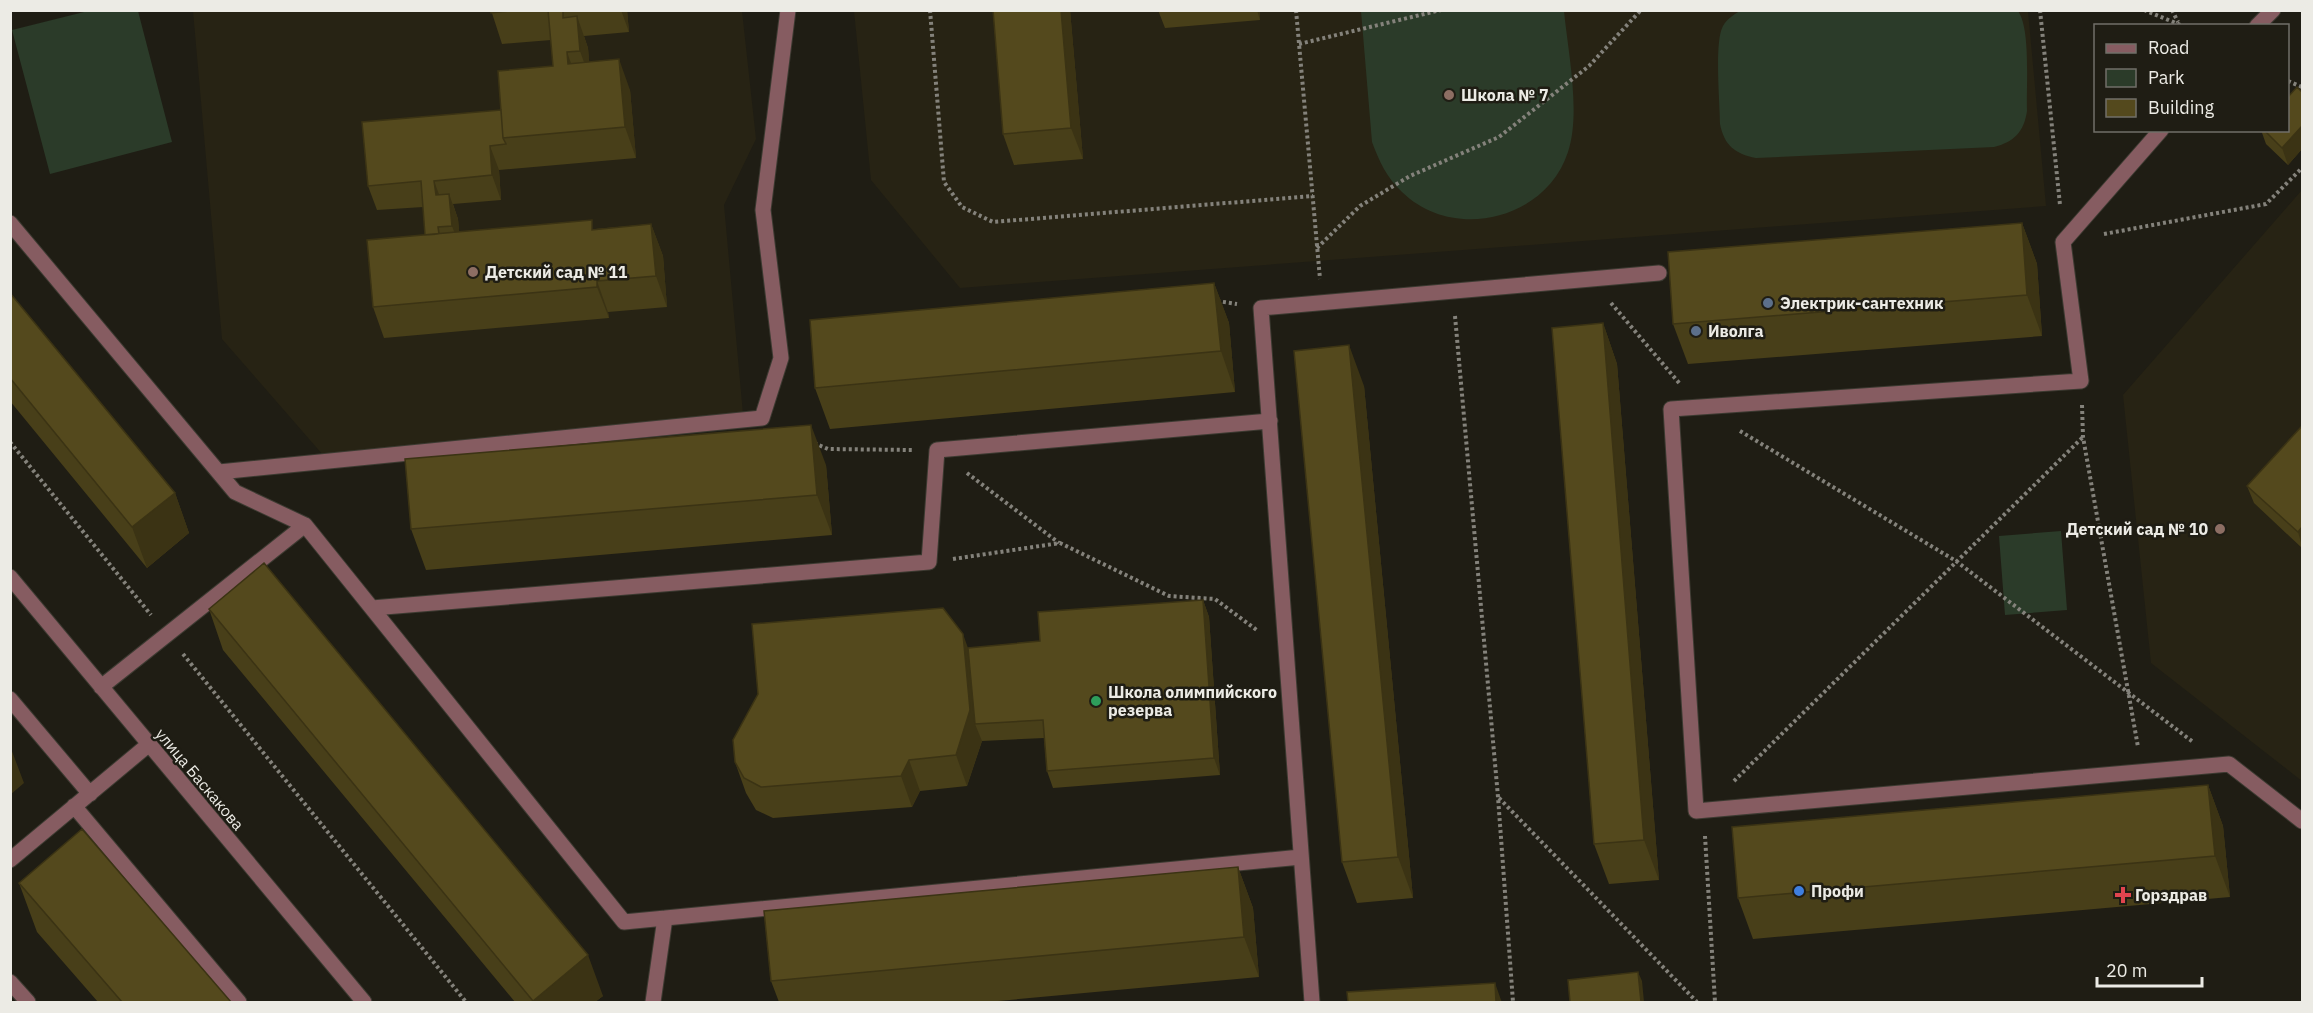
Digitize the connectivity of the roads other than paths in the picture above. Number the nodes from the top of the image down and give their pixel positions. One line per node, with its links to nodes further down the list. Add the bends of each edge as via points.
1 (788, 10): 8 (street, via 763,210 781,358 762,418)
2 (2273, 10): 3 (street)
3 (2259, 24)
4 (2159, 132): 17 (street, via 2063,242 2081,381 1671,409 1696,811 2229,764)
5 (10, 223): 8 (street)
6 (1659, 273): 7 (street, via 1261,308)
7 (1270, 421): 11 (street, via 937,450 929,562); 18 (street)
8 (219, 472): 9 (street, via 235,492)
9 (305, 525): 11 (street); 12 (street)
10 (10, 577): 12 (street, улица Баскакова)
11 (372, 608): 20 (street, via 624,922)
12 (101, 687): 14 (street, улица Баскакова)
13 (10, 699): 15 (street)
14 (148, 745): 15 (street); 24 (street, улица Баскакова)
15 (90, 794): 16 (street)
16 (74, 806): 19 (street); 23 (street)
17 (2302, 821)
18 (1301, 857): 20 (street); 26 (street)
19 (10, 860)
20 (665, 918): 25 (street)
21 (10, 982): 22 (street)
22 (28, 1002)
23 (239, 1002)
24 (364, 1002)
25 (653, 1002)
26 (1312, 1002)

